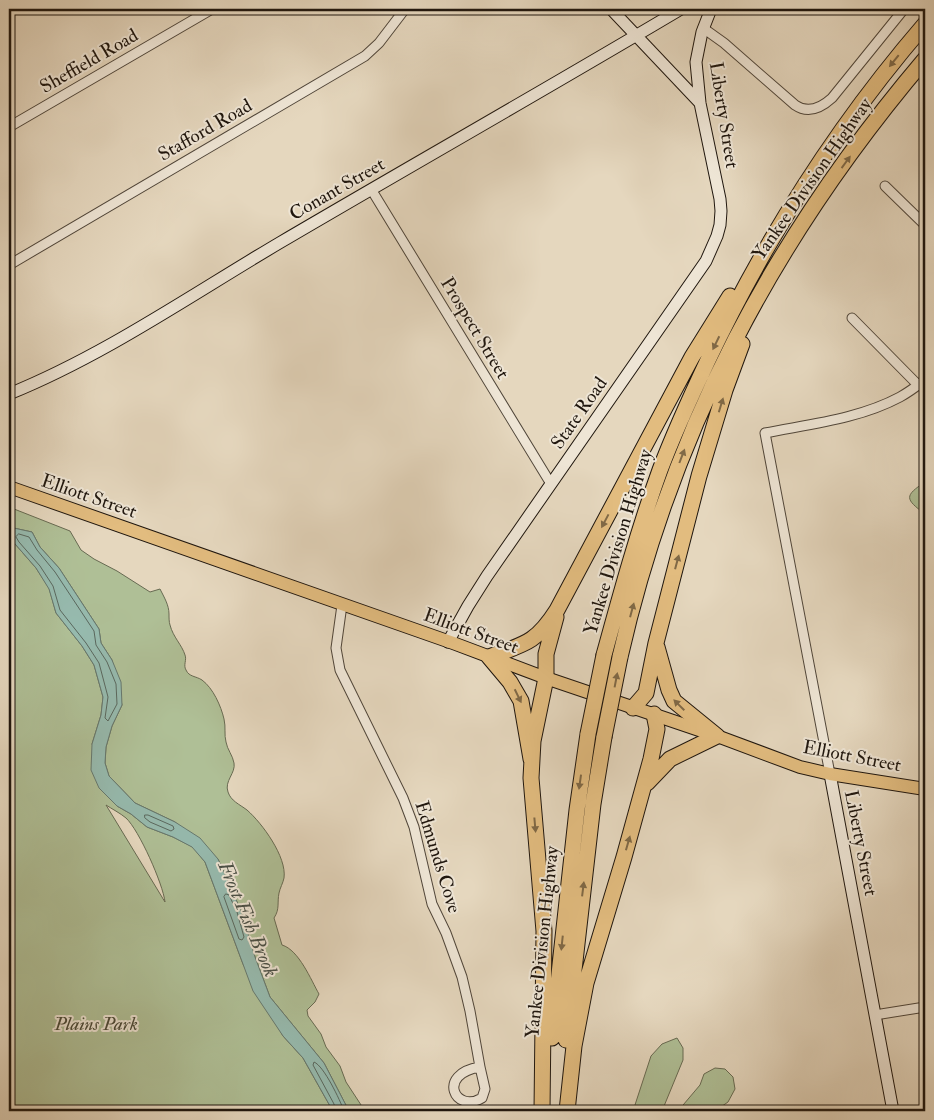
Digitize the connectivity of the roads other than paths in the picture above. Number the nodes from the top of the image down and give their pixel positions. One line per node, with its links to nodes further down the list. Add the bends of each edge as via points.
1 (212, 9): 12 (street, Sheffield Road)
2 (405, 9): 19 (street, Stafford Road, via 365,56)
3 (611, 9): 9 (main road)
4 (681, 9): 9 (main road, Conant Street)
5 (711, 9): 8 (main road, Liberty Street)
6 (904, 9): 8 (street, Yankee Division Highway, via 832,98 819,108 810,110 794,105)
7 (925, 24): 17 (highway, Yankee Division Highway, one-way to 17, via 855,111)
8 (703, 28): 11 (main road, Liberty Street, via 696,62)
9 (636, 35): 11 (main road); 14 (main road, Conant Street)
10 (925, 59): 16 (highway, Yankee Division Highway, one-way to 10)
11 (700, 103): 15 (main road, Liberty Street)
12 (9, 127)
13 (885, 186): 18 (street)
14 (372, 189): 22 (main road, Conant Street, via 92,354); 23 (street, Prospect Street)
15 (720, 199): 23 (main road, State Road, via 720,225 706,261)
16 (817, 201): 28 (highway, one-way to 16, via 700,476 737,357 752,321); 42 (highway, Yankee Division Highway, one-way to 16, bridge, via 593,804 620,658 639,583 670,487 719,372 751,308)
17 (789, 208): 26 (highway, one-way to 26, via 758,247 692,357); 41 (highway, Yankee Division Highway, one-way to 41, bridge, via 732,311 685,408 637,536 604,655 577,810)
18 (925, 225)
19 (9, 265)
20 (852, 318): 21 (street)
21 (922, 382): 35 (street, Liberty Street, via 900,397 863,412 765,433)
22 (9, 394)
23 (551, 484): 27 (main road, State Road, via 468,606)
24 (9, 487): 25 (main road, Elliott Street)
25 (342, 605): 27 (main road, Elliott Street); 40 (street, Edmunds Cove, via 336,648 340,670 414,827 432,904 462,977)
26 (557, 610): 29 (highway, via 533,639); 30 (highway, via 546,654)
27 (448, 642): 29 (main road, Elliott Street)
28 (656, 643): 31 (highway, via 646,693); 33 (highway, one-way to 28, via 674,701)
29 (489, 657): 30 (main road, Elliott Street); 34 (highway, one-way to 34, via 521,701)
30 (546, 678): 31 (main road, Elliott Street); 34 (highway)
31 (633, 708): 32 (main road, Elliott Street)
32 (654, 714): 33 (main road, Elliott Street); 36 (highway, via 657,729)
33 (717, 736): 35 (main road, Elliott Street, via 800,767); 36 (highway, via 670,760)
34 (531, 759): 41 (highway, one-way to 41, via 544,931)
35 (830, 774): 37 (main road, Elliott Street); 39 (main road, Liberty Street)
36 (644, 787): 43 (highway, one-way to 36, via 574,1046 586,984)
37 (925, 788)
38 (925, 1007): 39 (street)
39 (875, 1015): 44 (main road, Liberty Street)
40 (480, 1067)
41 (543, 1111)
42 (559, 1111)
43 (567, 1111)
44 (893, 1111)

